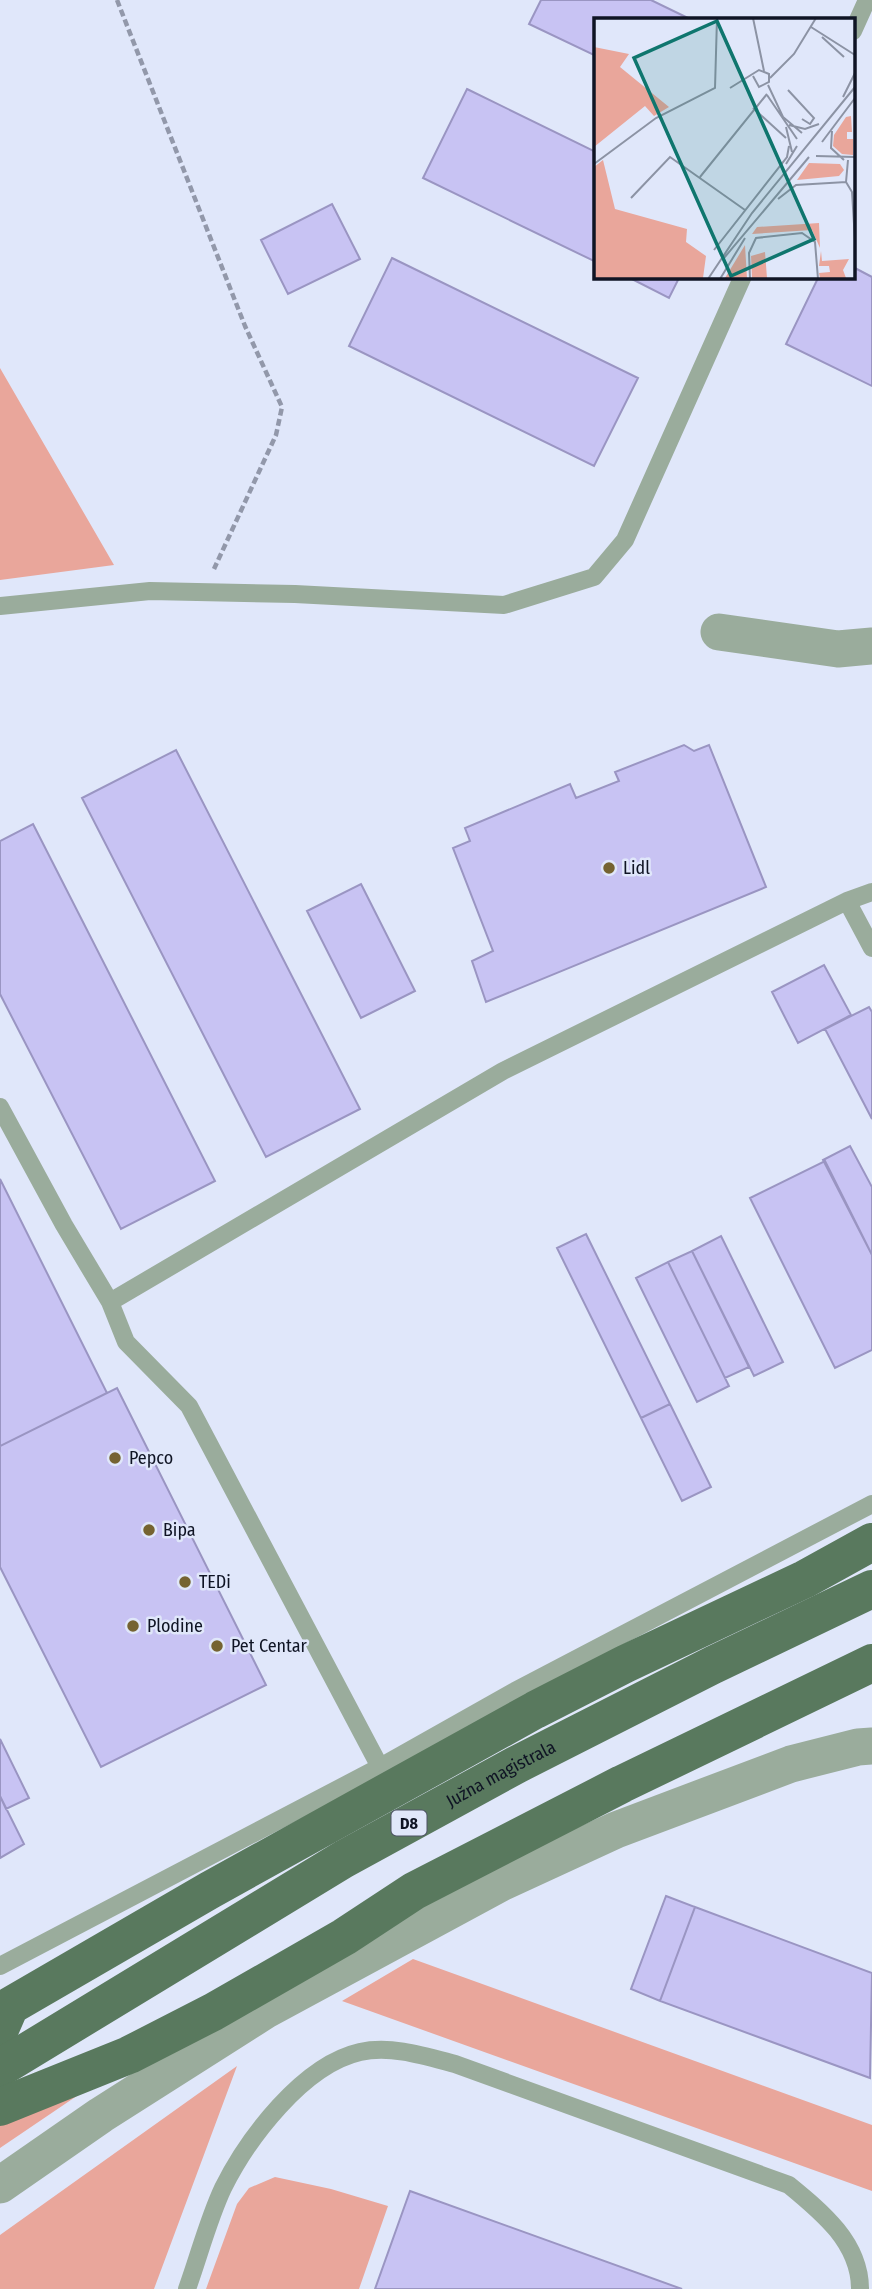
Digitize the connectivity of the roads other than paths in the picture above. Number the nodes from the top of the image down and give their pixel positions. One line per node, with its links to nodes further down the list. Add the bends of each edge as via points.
1 (867, 0): 2 (lane)
2 (854, 29)
3 (742, 278): 4 (lane, via 625,540 594,577 504,605 150,591)
4 (0, 606)
5 (719, 632): 6 (street)
6 (855, 648): 7 (street)
7 (872, 663)
8 (872, 892): 9 (lane)
9 (847, 901): 10 (lane); 12 (lane, via 503,1071)
10 (872, 948)
11 (0, 1107): 12 (lane)
12 (110, 1301): 18 (lane, via 126,1342 189,1406)
13 (872, 1504): 18 (lane)
14 (872, 1542): 20 (main road, via 535,1710 210,1890 10,2006)
15 (872, 1589): 21 (main road, Južna magistrala / D8, via 516,1765 355,1852)
16 (872, 1663): 22 (main road, via 414,1891 214,2012 129,2055)
17 (872, 1746): 23 (street, via 791,1764 616,1829 501,1883 266,2010)
18 (380, 1766): 19 (lane)
19 (0, 1966)
20 (0, 2029)
21 (0, 2068)
22 (0, 2108)
23 (0, 2185)
24 (187, 2289): 25 (lane, via 222,2190 265,2124 318,2070 360,2052 404,2051 455,2064 789,2185 823,2213 845,2241 860,2273)
25 (860, 2289)

